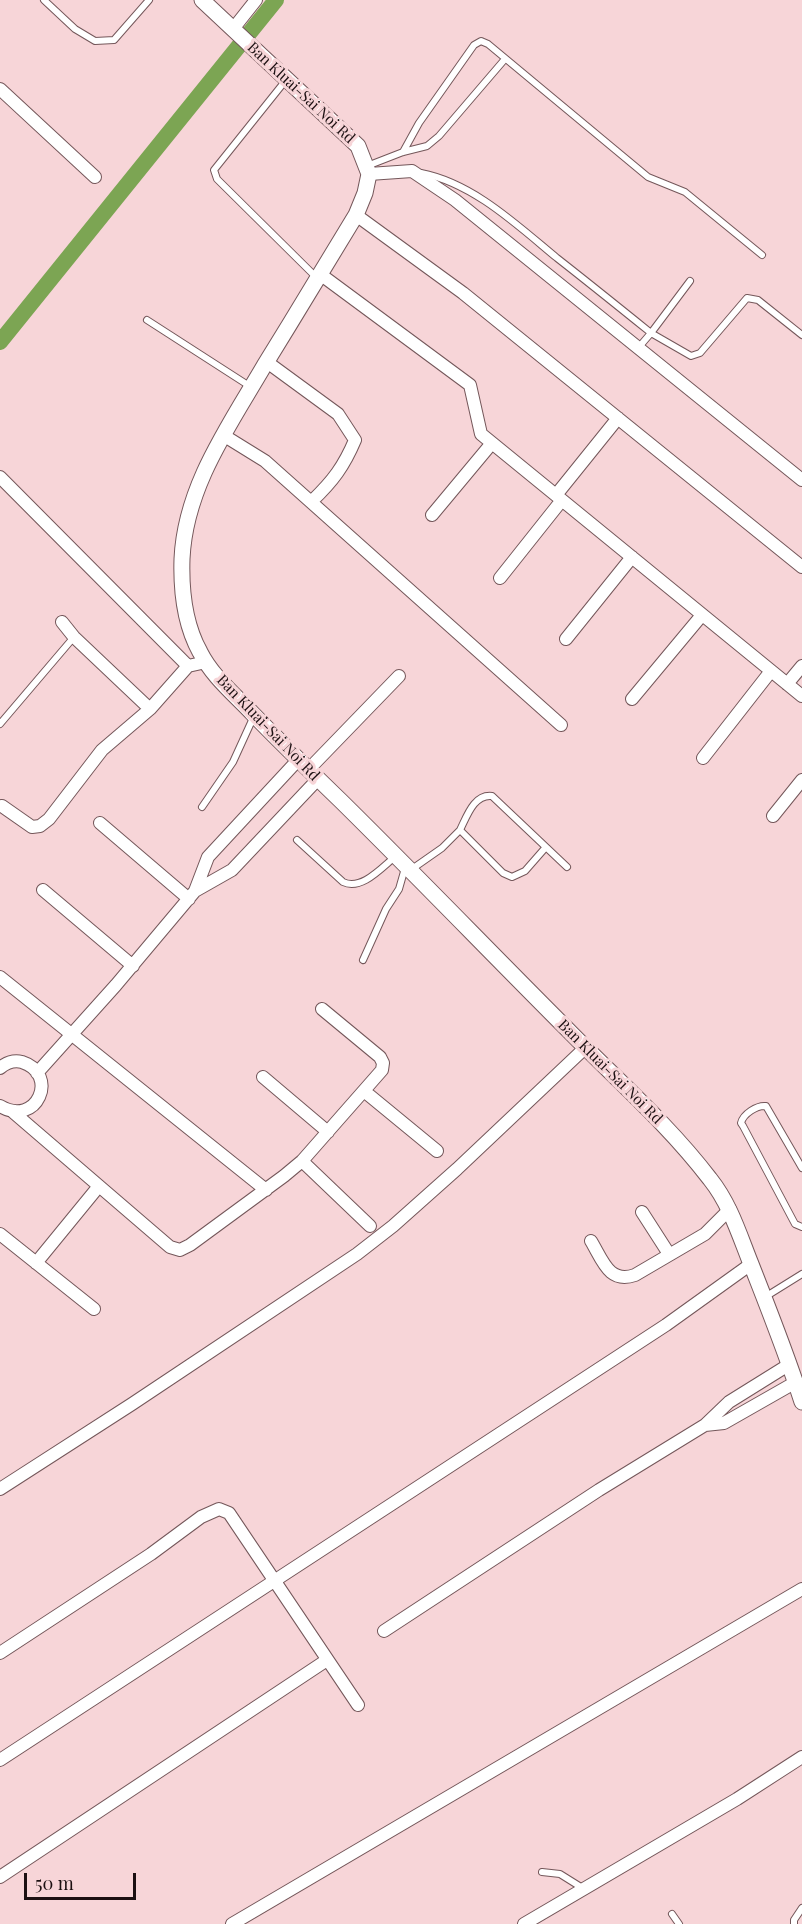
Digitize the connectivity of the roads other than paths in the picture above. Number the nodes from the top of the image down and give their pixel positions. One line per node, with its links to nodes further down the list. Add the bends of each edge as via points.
1 (44, 0): 2 (lane, via 75,29 95,41 114,40)
2 (149, 0)
3 (202, 0): 5 (street, Ban Kluai-Sai Noi Rd)
4 (250, 2): 5 (street)
5 (235, 30): 7 (street, Ban Kluai-Sai Noi Rd)
6 (505, 59): 9 (lane, via 439,136 427,146); 9 (lane, via 488,44 481,41 474,45); 14 (lane, via 648,177 686,192)
7 (287, 79): 10 (street, Ban Kluai-Sai Noi Rd, via 358,146); 15 (lane, via 214,170 217,179)
8 (0, 88): 12 (street)
9 (403, 152): 10 (lane)
10 (368, 170): 11 (street); 13 (street, Ban Kluai-Sai Noi Rd, via 365,193)
11 (412, 171): 18 (lane, via 436,176 471,193); 20 (street, via 455,200)
12 (95, 177)
13 (356, 215): 15 (street, Ban Kluai-Sai Noi Rd); 23 (street, via 463,293)
14 (762, 255)
15 (319, 276): 21 (street, Ban Kluai-Sai Noi Rd); 25 (street, via 470,385 481,434)
16 (690, 281): 18 (lane)
17 (147, 320): 22 (lane)
18 (651, 333): 19 (lane, via 691,356 700,353 747,298 758,300); 20 (lane)
19 (802, 335)
20 (639, 347): 27 (street)
21 (267, 362): 22 (street, Ban Kluai-Sai Noi Rd); 29 (street, via 338,414 355,440 345,463)
22 (252, 387): 24 (street, Ban Kluai-Sai Noi Rd)
23 (618, 418): 28 (street); 32 (street)
24 (224, 435): 29 (street, via 265,461); 38 (street, Ban Kluai-Sai Noi Rd, via 194,495 182,558 186,613)
25 (492, 442): 28 (street); 30 (street)
26 (0, 477): 39 (street)
27 (802, 480)
28 (559, 497): 31 (street); 33 (street)
29 (312, 501): 49 (street)
30 (432, 514)
31 (632, 557): 34 (street); 37 (street)
32 (802, 567)
33 (500, 578)
34 (702, 615): 41 (street); 45 (street)
35 (62, 622): 36 (street)
36 (74, 637): 46 (street); 48 (lane)
37 (566, 639)
38 (206, 662): 39 (street); 47 (street, Ban Kluai-Sai Noi Rd)
39 (188, 666): 46 (street)
40 (802, 666): 43 (street)
41 (771, 672): 43 (street); 50 (street)
42 (399, 676): 51 (street)
43 (787, 684): 44 (street)
44 (802, 696)
45 (632, 699)
46 (150, 709): 53 (street, via 102,750 40,826 32,827)
47 (254, 715): 51 (street, Ban Kluai-Sai Noi Rd); 54 (lane, via 233,762)
48 (0, 724)
49 (561, 725)
50 (703, 758)
51 (308, 769): 60 (street, Ban Kluai-Sai Noi Rd); 63 (street, via 232,870); 63 (street, via 207,857)
52 (802, 780): 55 (street)
53 (2, 806)
54 (202, 807)
55 (773, 816)
56 (100, 824): 63 (street)
57 (460, 830): 59 (lane, via 503,873 512,877 525,871); 59 (lane, via 476,802 492,796); 60 (lane, via 442,848)
58 (297, 840): 60 (lane, via 348,885)
59 (546, 847): 61 (lane)
60 (404, 863): 64 (lane, via 399,889); 69 (street, Ban Kluai-Sai Noi Rd)
61 (567, 867)
62 (43, 890): 65 (street)
63 (192, 895): 65 (street)
64 (363, 960)
65 (133, 966): 68 (street)
66 (0, 977): 68 (street)
67 (322, 1009): 73 (street, via 382,1060 382,1070)
68 (72, 1034): 71 (street); 81 (street)
69 (585, 1048): 82 (street, Ban Kluai-Sai Noi Rd, via 694,1159); 98 (street, via 466,1161 357,1254)
70 (0, 1068): 71 (street, via 19,1061 32,1066)
71 (37, 1073): 75 (street, via 42,1089 37,1102 27,1110)
72 (263, 1077): 76 (street)
73 (364, 1091): 76 (street); 77 (street)
74 (0, 1106): 75 (street)
75 (14, 1112): 80 (street)
76 (328, 1132): 78 (street)
77 (437, 1151)
78 (302, 1161): 81 (street); 84 (street)
79 (802, 1168): 85 (lane, via 769,1109 762,1106 743,1117 742,1126 795,1224)
80 (99, 1186): 81 (street, via 170,1247 180,1250); 89 (street)
81 (266, 1190)
82 (730, 1209): 88 (street, via 705,1234); 90 (street, Ban Kluai-Sai Noi Rd)
83 (642, 1212): 88 (street)
84 (370, 1226)
85 (802, 1227)
86 (0, 1234): 89 (street)
87 (591, 1241): 88 (street, via 616,1277 635,1275)
88 (669, 1254)
89 (36, 1263): 93 (street)
90 (751, 1264): 92 (street, Ban Kluai-Sai Noi Rd); 99 (street, via 666,1325)
91 (802, 1274): 92 (lane)
92 (764, 1297): 94 (street, Ban Kluai-Sai Noi Rd)
93 (94, 1309)
94 (790, 1364): 95 (street, Ban Kluai-Sai Noi Rd); 97 (street, via 729,1402)
95 (796, 1383): 96 (street, Ban Kluai-Sai Noi Rd); 97 (street, via 724,1423)
96 (802, 1402)
97 (705, 1425): 101 (street)
98 (0, 1489)
99 (274, 1581): 102 (street, via 229,1513 213,1510); 103 (street); 106 (street)
100 (802, 1589): 113 (street)
101 (384, 1631)
102 (0, 1653)
103 (327, 1660): 104 (street); 108 (street)
104 (358, 1705)
105 (802, 1757): 109 (street)
106 (0, 1760)
107 (542, 1872): 109 (lane, via 560,1874)
108 (0, 1877)
109 (584, 1888): 112 (street)
110 (802, 1908): 115 (lane)
111 (672, 1914): 114 (lane)
112 (526, 1923)
113 (232, 1924)
114 (679, 1924)
115 (794, 1924)

